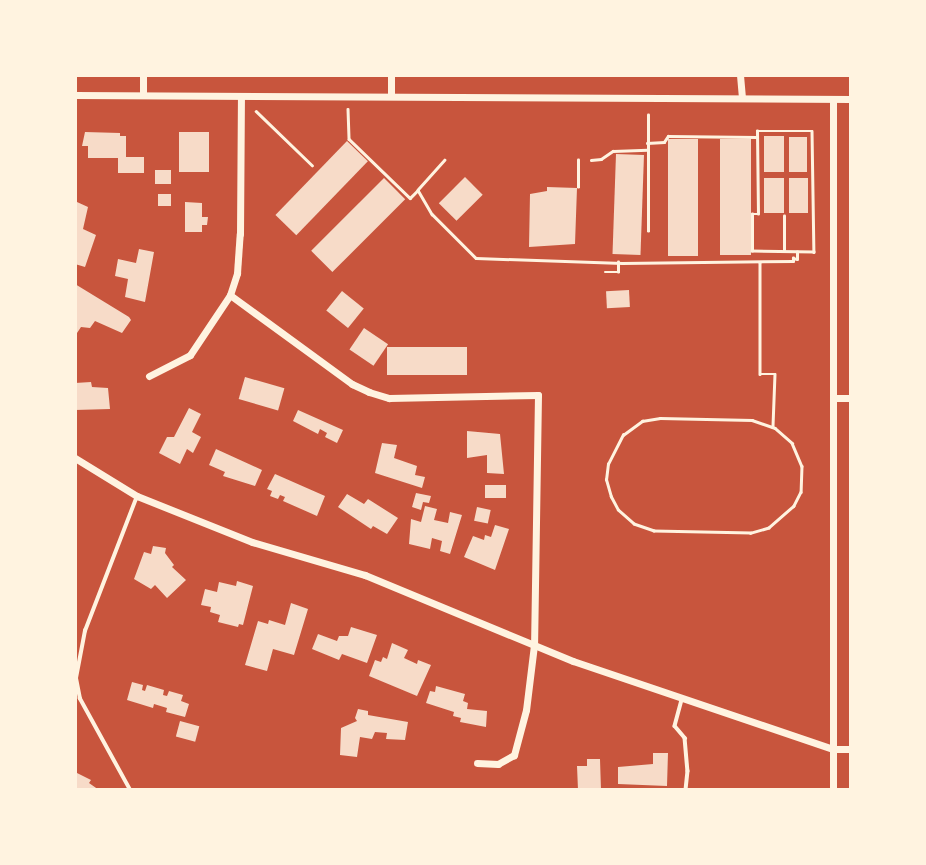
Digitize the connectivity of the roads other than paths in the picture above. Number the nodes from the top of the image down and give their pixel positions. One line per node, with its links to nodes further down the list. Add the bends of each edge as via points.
1 (143, 75): 5 (street)
2 (391, 75): 6 (street)
3 (740, 75): 8 (street)
4 (75, 94): 5 (street)
5 (143, 95): 7 (street)
6 (391, 95): 7 (street); 8 (street)
7 (241, 96): 11 (street, via 240,234)
8 (742, 98): 9 (street)
9 (833, 99): 10 (street); 13 (street)
10 (851, 99)
11 (230, 295): 12 (street, via 190,355); 17 (street, via 369,392 389,398 538,395)
12 (149, 376)
13 (833, 398): 14 (street); 19 (street)
14 (851, 398)
15 (75, 458): 16 (street)
16 (137, 496): 17 (street, via 252,542 365,575); 22 (lane, via 85,631 76,678 85,708)
17 (534, 645): 18 (street); 21 (street, via 518,748 509,760)
18 (682, 698): 19 (street); 23 (lane, via 675,726 685,738)
19 (833, 749): 20 (street); 24 (street)
20 (851, 749)
21 (477, 763)
22 (130, 790)
23 (686, 790)
24 (833, 790)

